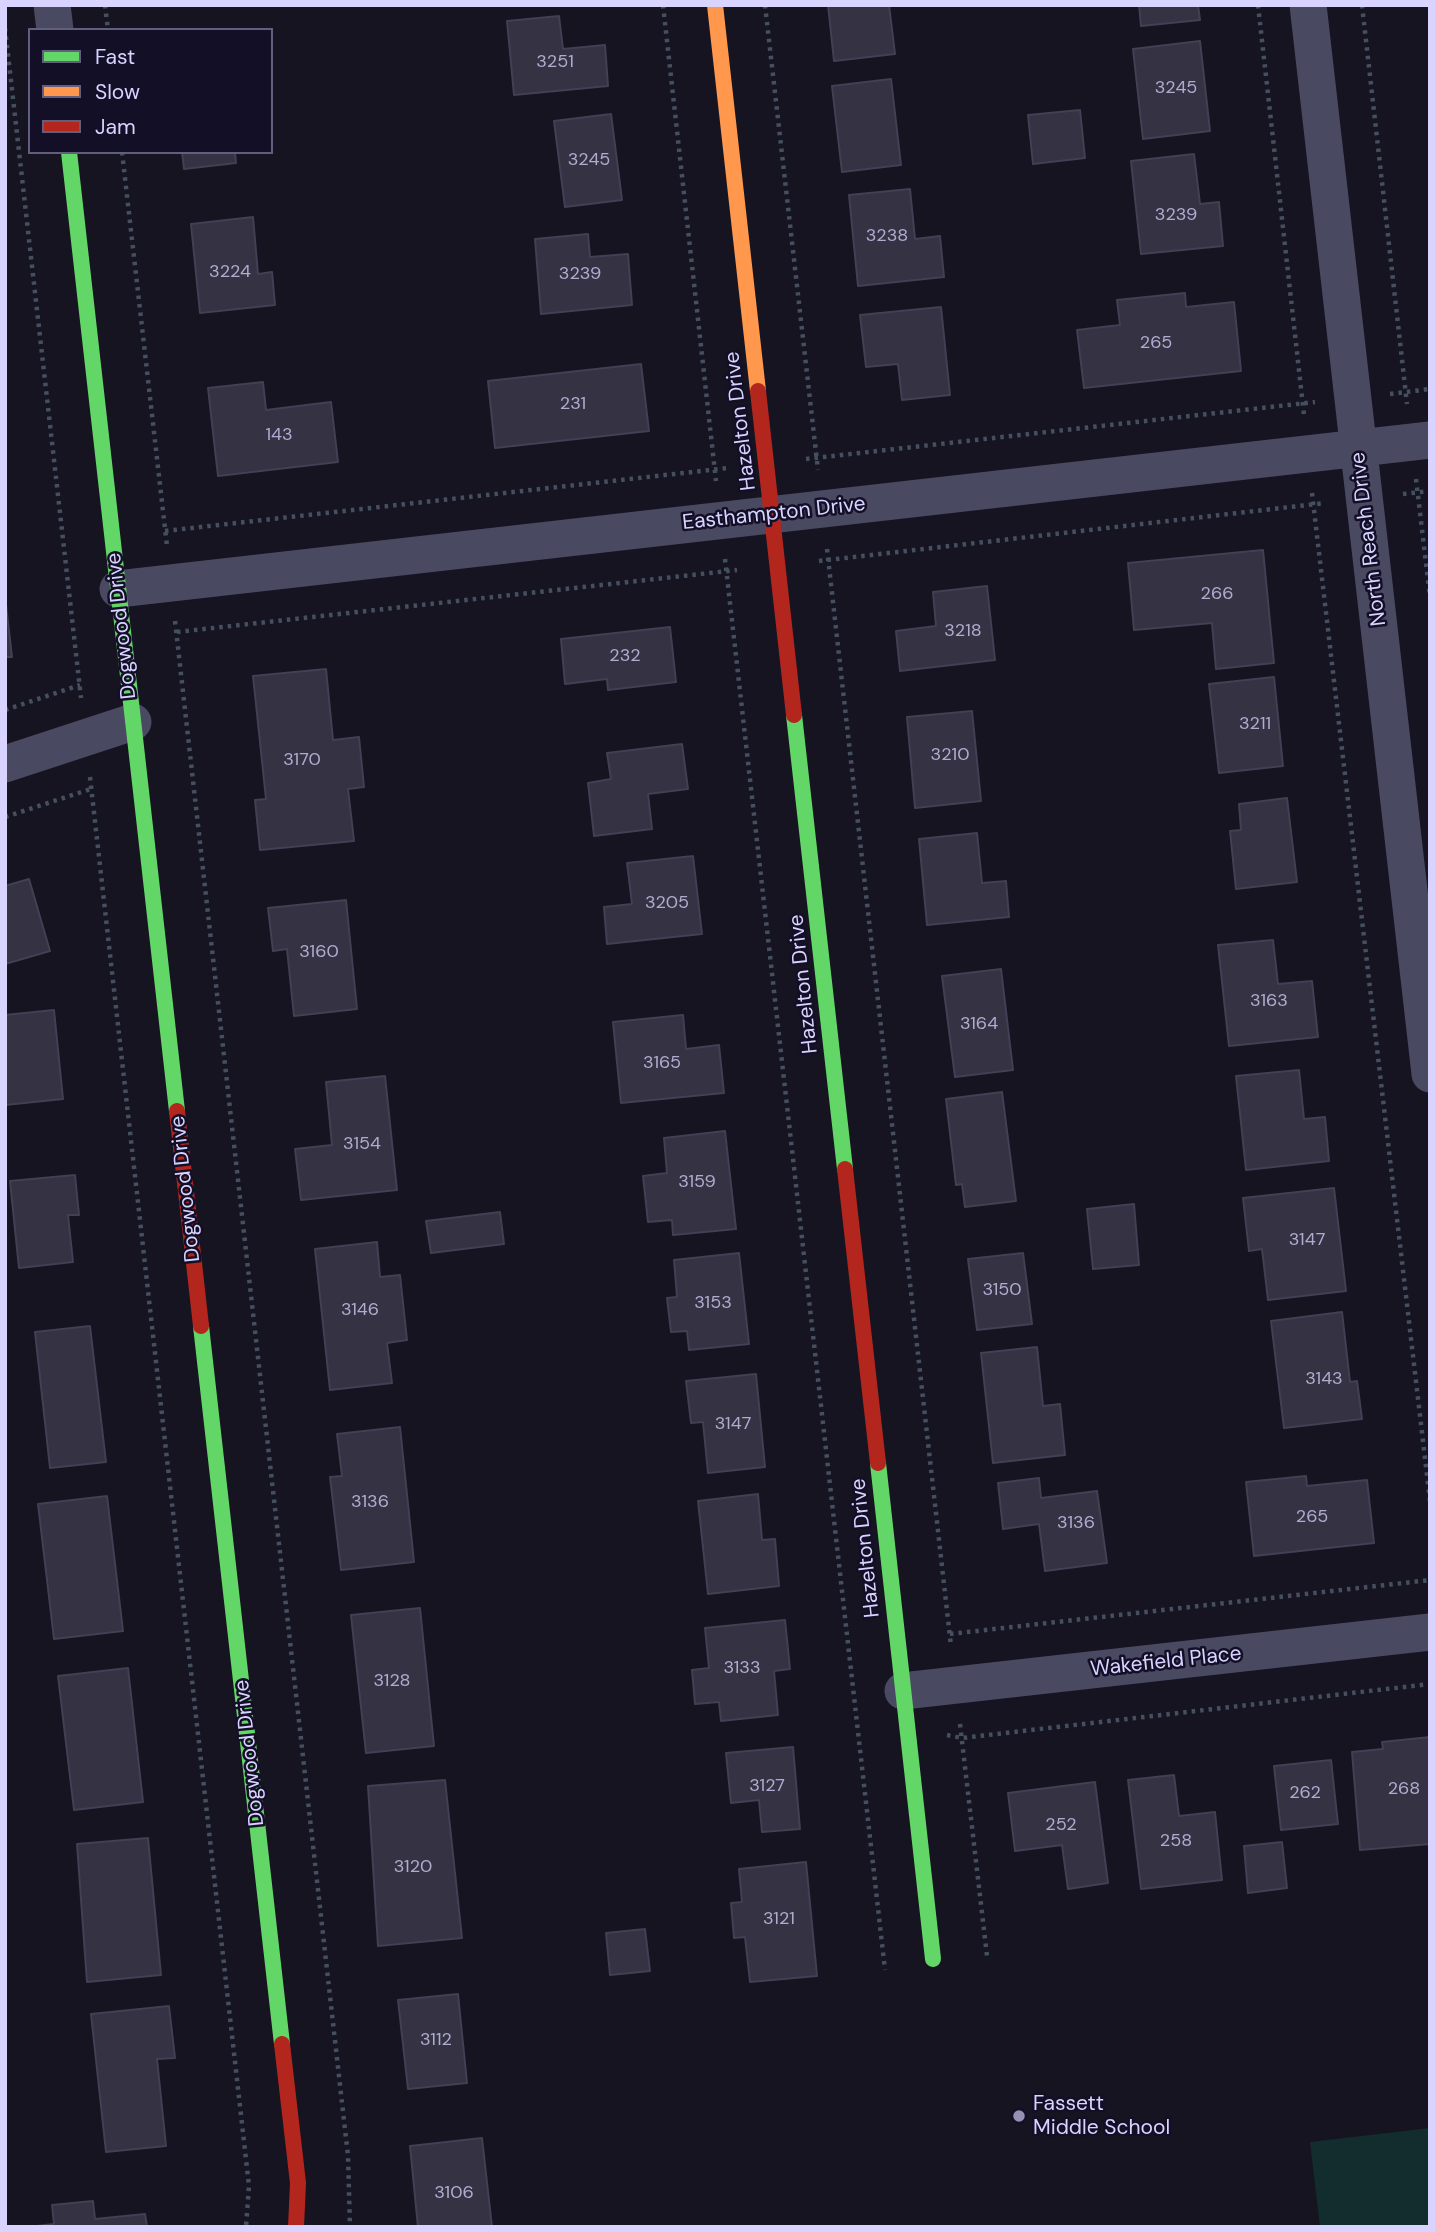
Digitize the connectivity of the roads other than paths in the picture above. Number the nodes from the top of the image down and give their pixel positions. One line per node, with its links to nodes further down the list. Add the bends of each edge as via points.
1 (52, 5): 4 (street)
2 (715, 5): 8 (street, Hazelton Drive)
3 (1308, 5): 7 (street, North Reach Drive)
4 (55, 28)
5 (69, 154): 9 (street, Dogwood Drive)
6 (1430, 440): 7 (street, Easthampton Drive)
7 (1358, 449): 8 (street, Easthampton Drive); 12 (street, North Reach Drive)
8 (773, 515): 9 (street, Easthampton Drive); 14 (street, Hazelton Drive)
9 (118, 589): 10 (street, Dogwood Drive)
10 (133, 722): 11 (street); 16 (street, Dogwood Drive, via 297,2169)
11 (5, 764)
12 (1430, 1074)
13 (1430, 1632): 14 (street, Wakefield Place)
14 (903, 1691): 15 (street, Hazelton Drive)
15 (933, 1959)
16 (296, 2227)

